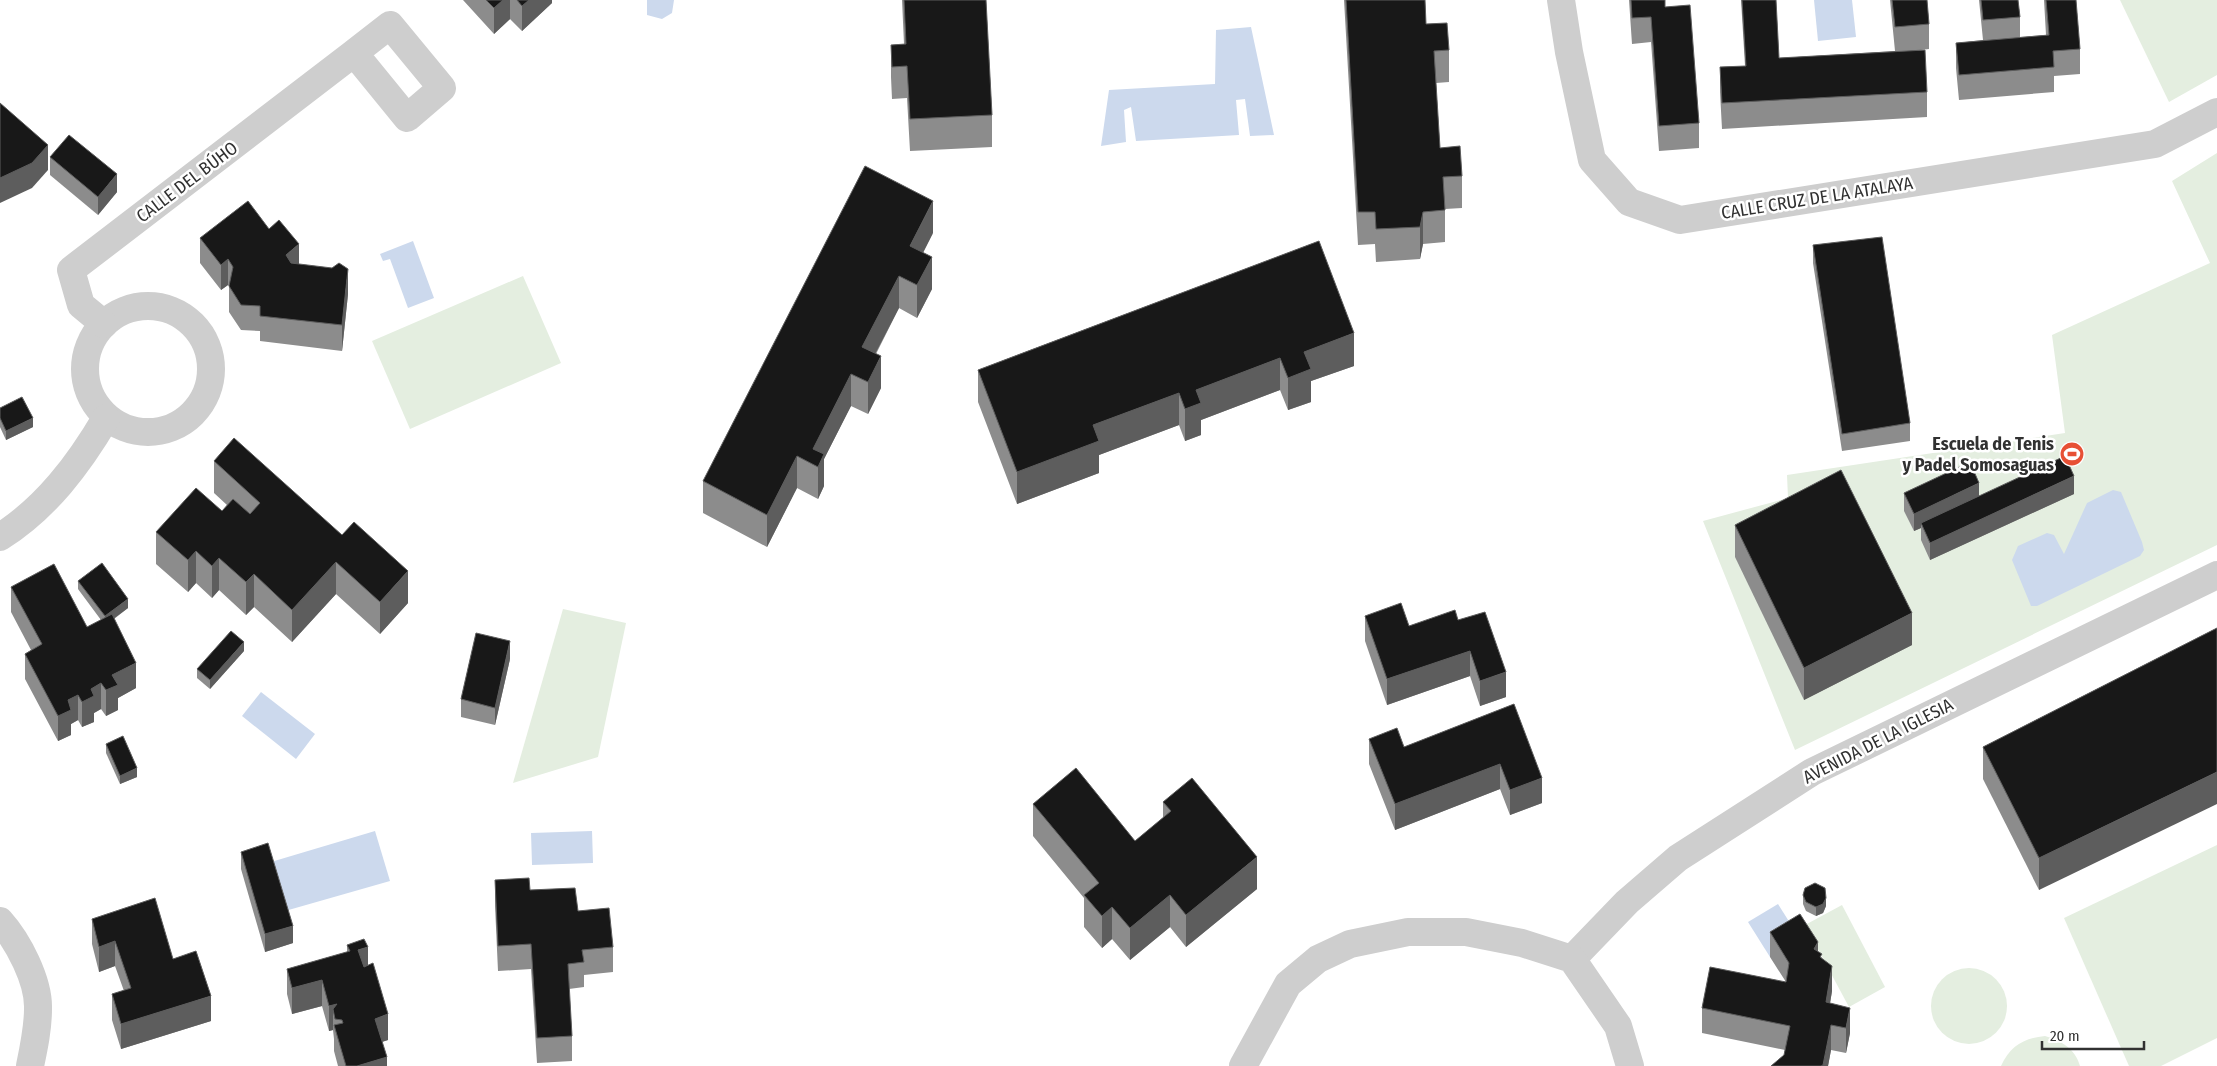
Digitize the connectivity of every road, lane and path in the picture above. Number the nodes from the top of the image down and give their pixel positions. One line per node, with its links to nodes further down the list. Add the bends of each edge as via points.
1 (1561, 0): 3 (street, CALLE CRUZ DE LA ATALAYA, via 1592,160 1629,202 1680,220 2155,144)
2 (354, 53): 4 (street, CALLE DEL BÚHO, via 71,270 81,304)
3 (2217, 112)
4 (104, 324): 5 (street, via 92,339 86,358 85,378 91,396); 5 (street, via 121,311 142,306 163,307 183,316 198,331 209,349 212,370 208,392 197,410 180,424 161,432 139,432)
5 (106, 418): 6 (street, via 88,450 57,489 20,524)
6 (0, 537)
7 (2217, 574): 9 (street, AVENIDA DE LA IGLESIA, via 1812,772 1678,858 1626,902)
8 (0, 921): 10 (street, via 12,934 32,976 39,1006)
9 (1572, 959): 11 (street, via 1522,943 1466,932 1408,932 1350,944 1318,959 1288,984); 12 (street, via 1618,1026)
10 (30, 1066)
11 (1244, 1066)
12 (1630, 1066)

